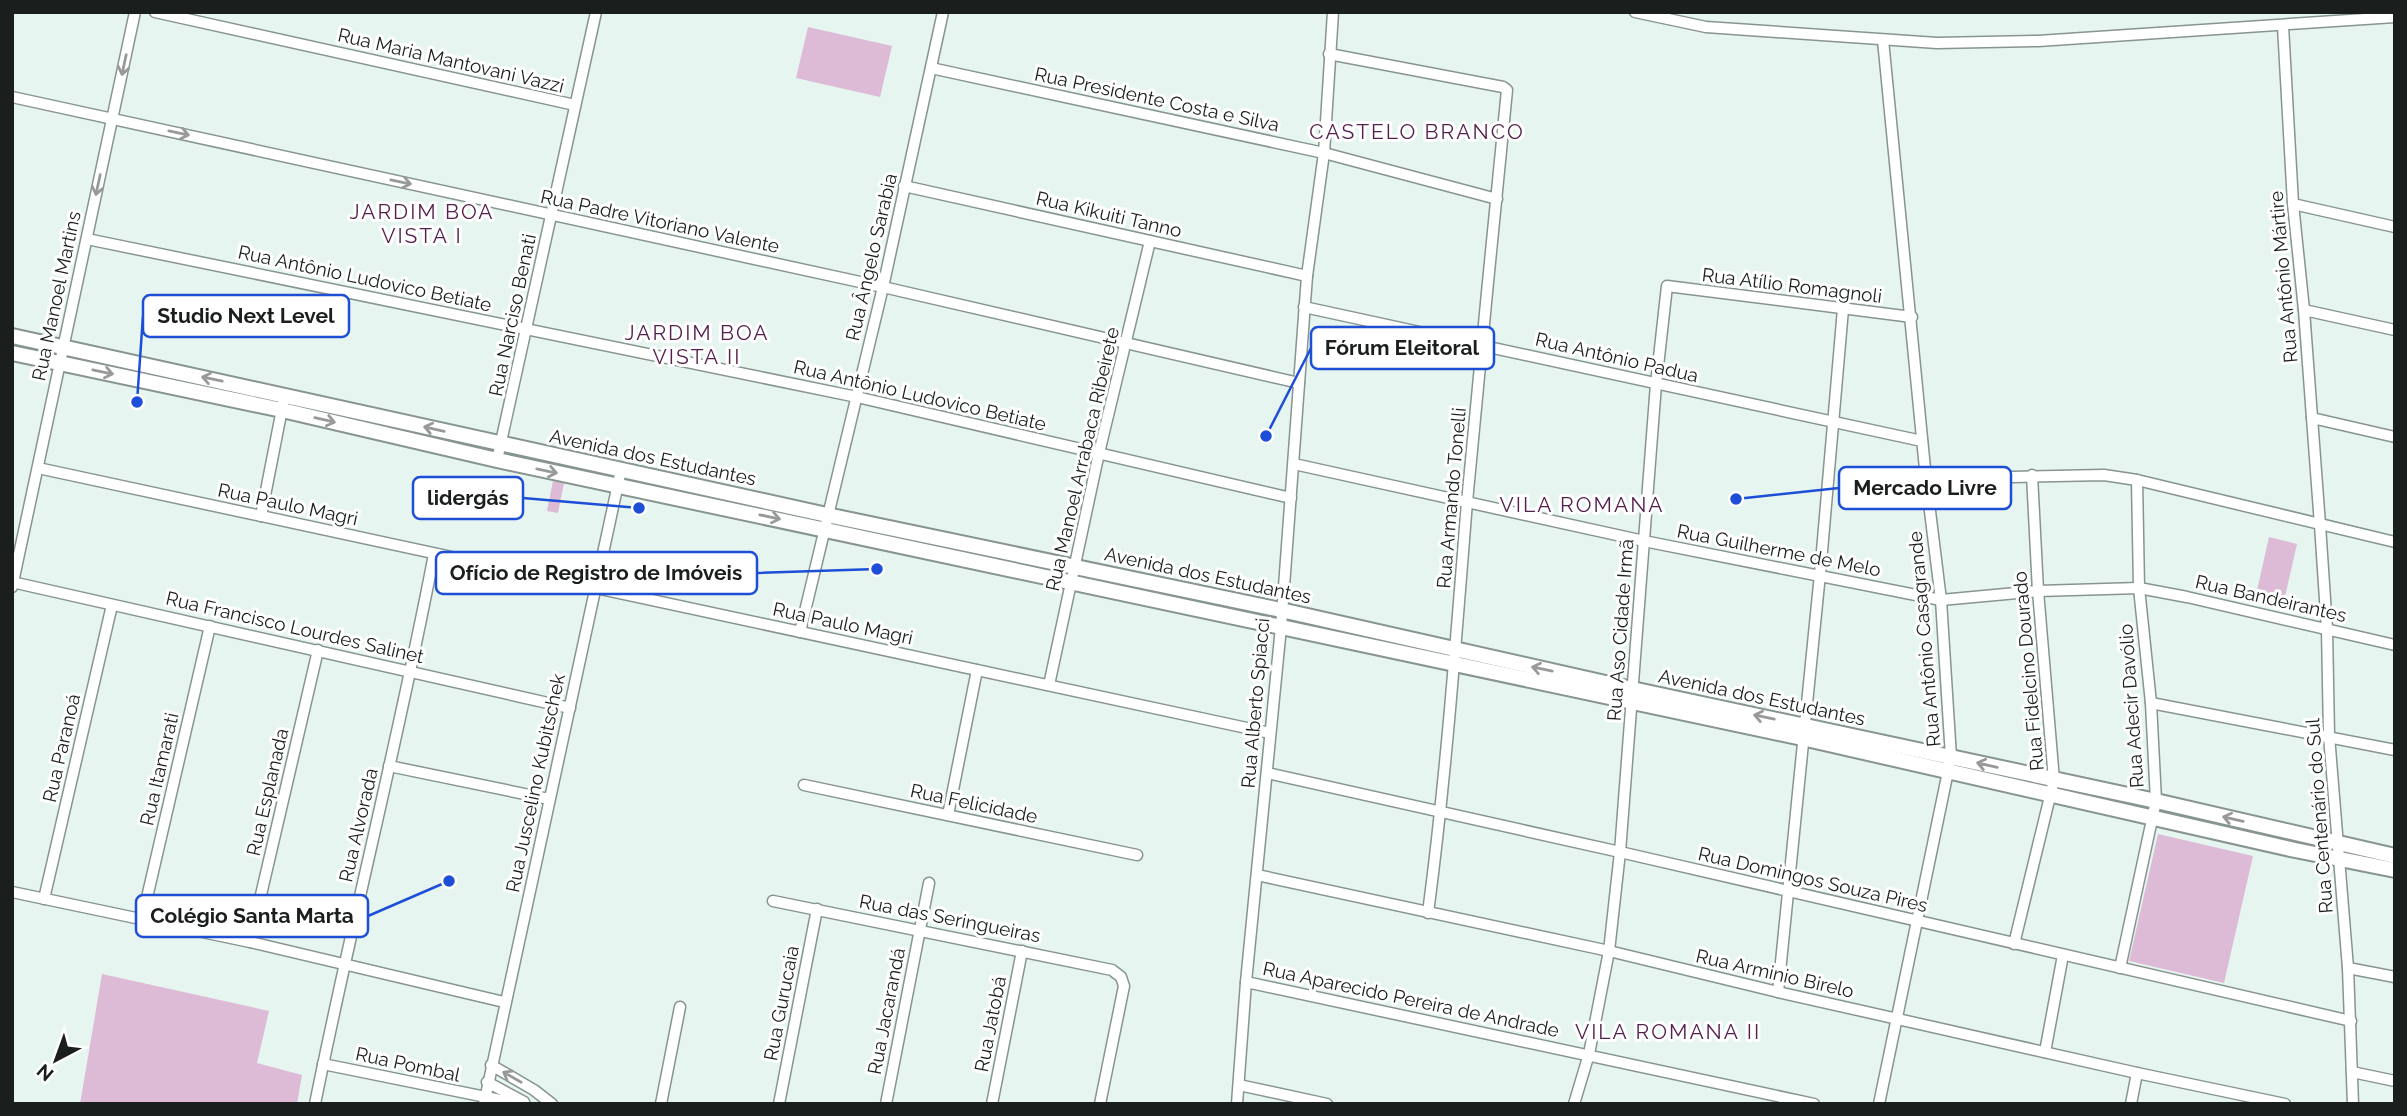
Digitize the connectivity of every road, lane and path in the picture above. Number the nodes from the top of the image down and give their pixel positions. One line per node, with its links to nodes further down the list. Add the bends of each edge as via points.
1 (135, 12): 14 (street, Rua Manoel Martins, one-way to 14)
2 (155, 12): 13 (street, Rua Maria Mantovani Vazzi)
3 (596, 12): 13 (street, Rua Narciso Benati)
4 (943, 12): 11 (street, Rua Ângelo Sarabia)
5 (1333, 12): 10 (street, Rua Alberto Spiacci)
6 (1635, 12): 9 (street, via 1706,27)
7 (2395, 17): 8 (street)
8 (2283, 26): 9 (street, via 2038,41); 18 (street, Rua Antônio Mártire)
9 (1883, 40): 29 (street, Rua Antônio Casagrande)
10 (1329, 54): 15 (street, Rua Alberto Spiacci); 17 (street, Rua Armando Tonelli, via 1507,90)
11 (931, 68): 15 (street, Rua Presidente Costa e Silva); 16 (street, Rua Ângelo Sarabia)
12 (12, 97): 14 (street, Rua Padre Vitoriano Valente)
13 (575, 106): 19 (street, Rua Narciso Benati)
14 (112, 118): 19 (street, Rua Padre Vitoriano Valente, one-way to 19); 21 (street, Rua Manoel Martins, one-way to 21)
15 (1324, 153): 17 (street, Rua Presidente Costa e Silva); 23 (street, Rua Alberto Spiacci)
16 (904, 186): 22 (street, Rua Kikuiti Tanno); 25 (street, Rua Ângelo Sarabia)
17 (1497, 199): 34 (street, Rua Armando Tonelli)
18 (2292, 204): 20 (street); 28 (street, Rua Antônio Mártire)
19 (551, 215): 25 (street, Rua Padre Vitoriano Valente); 30 (street, Rua Narciso Benati)
20 (2395, 227)
21 (87, 239): 30 (street, Rua Antônio Ludovico Betiate); 35 (street, Rua Manoel Martins)
22 (1150, 241): 23 (street, Rua Kikuiti Tanno); 33 (street, Rua Manoel Arrabaca Ribeirete)
23 (1307, 276): 26 (street, Rua Alberto Spiacci)
24 (1667, 286): 27 (street, Rua Atílio Romagnoli); 40 (street, Rua Aso Cidade Irmã)
25 (883, 287): 33 (street, Rua Padre Vitoriano Valente); 43 (street, Rua Ângelo Sarabia)
26 (1304, 307): 34 (street, Rua Antônio Padua); 39 (street, Rua Alberto Spiacci)
27 (1843, 309): 29 (street, Rua Atílio Romagnoli); 46 (street)
28 (2304, 310): 31 (street); 45 (street, Rua Antônio Mártire)
29 (1912, 317): 48 (street, Rua Antônio Casagrande)
30 (528, 329): 43 (street, Rua Antônio Ludovico Betiate); 49 (street, Rua Narciso Benati)
31 (2395, 330)
32 (12, 336): 35 (street, Avenida dos Estudantes)
33 (1126, 342): 39 (street, Rua Padre Vitoriano Valente); 50 (street, Rua Manoel Arrabaca Ribeirete)
34 (1482, 345): 40 (street, Rua Antônio Padua); 60 (street, Rua Armando Tonelli)
35 (64, 347): 37 (street, Rua Manoel Martins); 38 (street, Avenida dos Estudantes)
36 (12, 353): 37 (street, Avenida dos Estudantes)
37 (60, 363): 41 (street, Avenida dos Estudantes, one-way to 41); 53 (street, Rua Manoel Martins)
38 (172, 370): 41 (street); 42 (street, Avenida dos Estudantes, one-way to 38)
39 (1299, 383): 52 (street, Rua Alberto Spiacci)
40 (1656, 384): 46 (street, Rua Antônio Padua); 64 (street, Rua Aso Cidade Irmã)
41 (168, 386): 44 (street, Avenida dos Estudantes)
42 (285, 395): 44 (street); 49 (street, Avenida dos Estudantes, one-way to 42)
43 (857, 397): 50 (street, Rua Antônio Ludovico Betiate); 62 (street, Rua Ângelo Sarabia)
44 (282, 410): 51 (street, Avenida dos Estudantes, one-way to 51); 61 (street)
45 (2312, 418): 47 (street); 63 (street, Rua Antônio Mártire)
46 (1833, 423): 48 (street, Rua Antônio Padua); 68 (street)
47 (2395, 437)
48 (1922, 441): 56 (street, Rua Antônio Casagrande)
49 (501, 443): 51 (street, Rua Narciso Benati); 54 (street, Avenida dos Estudantes)
50 (1100, 453): 59 (street, Rua Antônio Ludovico Betiate); 67 (street, Rua Manoel Arrabaca Ribeirete)
51 (497, 460): 58 (street, Avenida dos Estudantes, one-way to 58)
52 (1294, 464): 59 (street, Rua Alberto Spiacci); 60 (street, Rua Guilherme de Melo)
53 (38, 468): 61 (street, Rua Paulo Magri); 70 (street, Rua Manoel Martins)
54 (621, 470): 58 (street, Rua Juscelino Kubitschek); 62 (street, Avenida dos Estudantes)
55 (2032, 475): 56 (street); 57 (street); 73 (street, Rua Fidelcino Dourado)
56 (1926, 479): 74 (street, Rua Antônio Casagrande)
57 (2137, 480): 63 (street); 71 (street, Rua Adecir Davólio)
58 (618, 486): 62 (street, Avenida dos Estudantes, one-way to 62); 72 (street, Rua Juscelino Kubitschek)
59 (1291, 498): 76 (street, Rua Alberto Spiacci)
60 (1468, 501): 64 (street, Rua Guilherme de Melo); 83 (street, Rua Armando Tonelli)
61 (261, 516): 66 (street, Rua Paulo Magri)
62 (826, 522): 67 (street, Avenida dos Estudantes); 69 (street, Avenida dos Estudantes); 80 (street, Rua Ângelo Sarabia)
63 (2320, 526): 65 (street); 79 (street, Rua Centenário do Sul)
64 (1644, 541): 68 (street, Rua Guilherme de Melo); 87 (street, Rua Aso Cidade Irmã)
65 (2395, 542)
66 (434, 554): 72 (street, Rua Paulo Magri); 85 (street, Rua Alvorada)
67 (1076, 566): 69 (street, Rua Manoel Arrabaca Ribeirete); 76 (street, Avenida dos Estudantes)
68 (1820, 575): 74 (street, Rua Guilherme de Melo); 90 (street)
69 (1071, 582): 78 (street, Avenida dos Estudantes); 86 (street, Rua Manoel Arrabaca Ribeirete)
70 (13, 584): 75 (street, Rua Francisco Lourdes Salinet)
71 (2139, 587): 73 (street, Rua Guilherme de Melo); 79 (street, Rua Bandeirantes); 88 (street, Rua Adecir Davólio)
72 (596, 588): 80 (street, Rua Paulo Magri); 89 (street, Rua Juscelino Kubitschek)
73 (2038, 591): 74 (street, Rua Guilherme de Melo); 98 (street, Rua Fidelcino Dourado)
74 (1941, 600): 94 (street, Rua Antônio Casagrande)
75 (112, 604): 77 (street, Rua Francisco Lourdes Salinet); 115 (street, Rua Paranoá)
76 (1281, 610): 78 (street, Rua Alberto Spiacci); 83 (street, Avenida dos Estudantes)
77 (210, 626): 82 (street, Rua Francisco Lourdes Salinet); 119 (street, Rua Itamarati)
78 (1281, 626): 83 (street, Avenida dos Estudantes); 91 (street, Rua Alberto Spiacci)
79 (2327, 629): 81 (street, Rua Bandeirantes); 92 (street, Rua Centenário do Sul)
80 (800, 632): 84 (street, Rua Paulo Magri)
81 (2395, 645)
82 (318, 650): 85 (street, Rua Francisco Lourdes Salinet); 122 (street, Rua Esplanada)
83 (1455, 657): 87 (street, Avenida dos Estudantes); 101 (street, Rua Armando Tonelli)
84 (977, 670): 86 (street, Rua Paulo Magri); 102 (street)
85 (412, 671): 89 (street, Rua Francisco Lourdes Salinet); 95 (street, Rua Alvorada)
86 (1049, 685): 91 (street, Rua Paulo Magri)
87 (1632, 695): 90 (street, Avenida dos Estudantes); 107 (street, Rua Aso Cidade Irmã)
88 (2151, 702): 92 (street); 100 (street, Rua Adecir Davólio)
89 (570, 708): 99 (street, Rua Juscelino Kubitschek)
90 (1803, 731): 94 (street, Avenida dos Estudantes); 114 (street)
91 (1270, 733): 96 (street, Rua Alberto Spiacci)
92 (2329, 736): 93 (street); 106 (street, Rua Centenário do Sul)
93 (2395, 750)
94 (1950, 764): 98 (street, Avenida dos Estudantes); 120 (street, Rua Antônio Casagrande)
95 (389, 766): 99 (street); 127 (street, Rua Alvorada)
96 (1267, 773): 101 (street, Rua Domingos Souza Pires); 111 (street, Rua Alberto Spiacci)
97 (804, 785): 102 (street, Rua Felicidade)
98 (2053, 788): 100 (street, Avenida dos Estudantes); 103 (street, Avenida dos Estudantes); 123 (street, Rua Fidelcino Dourado)
99 (550, 799): 133 (street, Rua Juscelino Kubitschek)
100 (2156, 801): 103 (street, Rua Adecir Davólio); 104 (street, Avenida dos Estudantes, one-way to 100)
101 (1441, 813): 107 (street, Rua Domingos Souza Pires); 118 (street, Rua Armando Tonelli)
102 (948, 815): 108 (street, Rua Felicidade)
103 (2153, 818): 105 (street, Avenida dos Estudantes); 128 (street, Rua Adecir Davólio)
104 (2258, 825): 105 (street); 106 (street, Avenida dos Estudantes)
105 (2254, 841): 106 (street, Avenida dos Estudantes)
106 (2337, 850): 109 (street, Avenida dos Estudantes); 110 (street, Avenida dos Estudantes); 129 (street, Rua Centenário do Sul)
107 (1620, 852): 114 (street, Rua Domingos Souza Pires); 125 (street, Rua Aso Cidade Irmã)
108 (1137, 855)
109 (2395, 856)
110 (2395, 870)
111 (1257, 875): 118 (street, Rua Arminio Birelo); 131 (street, Rua Alberto Spiacci)
112 (929, 883): 121 (street, Rua Jacarandá)
113 (12, 892): 115 (street)
114 (1788, 892): 120 (street, Rua Domingos Souza Pires); 132 (street)
115 (44, 899): 119 (street)
116 (774, 901): 117 (street, Rua das Seringueiras)
117 (817, 909): 121 (street, Rua das Seringueiras); 152 (street, Rua Gurucaia)
118 (1428, 913): 125 (street, Rua Arminio Birelo)
119 (142, 919): 122 (street)
120 (1918, 922): 123 (street, Rua Domingos Souza Pires); 135 (street, Rua Antônio Casagrande)
121 (920, 930): 124 (street, Rua das Seringueiras); 153 (street, Rua Jacarandá)
122 (250, 942): 127 (street)
123 (2014, 944): 126 (street, Rua Domingos Souza Pires)
124 (1022, 951): 154 (street, Rua Jatobá); 155 (street, Rua das Seringueiras, via 1107,968 1119,975 1124,986)
125 (1609, 951): 132 (street, Rua Arminio Birelo); 138 (street)
126 (2063, 955): 128 (street, Rua Domingos Souza Pires); 137 (street)
127 (343, 964): 133 (street); 139 (street, Rua Alvorada)
128 (2120, 968): 136 (street, Rua Domingos Souza Pires)
129 (2348, 968): 130 (street); 136 (street, Rua Centenário do Sul)
130 (2395, 977)
131 (1246, 982): 138 (street, Rua Aparecido Pereira de Andrade); 145 (street, Rua Alberto Spiacci)
132 (1778, 992): 135 (street, Rua Arminio Birelo)
133 (504, 1002): 140 (street, Rua Juscelino Kubitschek)
134 (680, 1007): 151 (street)
135 (1896, 1019): 137 (street, Rua Arminio Birelo); 160 (street, Rua Antônio Casagrande)
136 (2351, 1021): 141 (street, Rua Centenário do Sul)
137 (2045, 1052): 142 (street, Rua Arminio Birelo)
138 (1588, 1054): 158 (street); 159 (street, Rua Aparecido Pereira de Andrade)
139 (323, 1064): 146 (street, Rua Pombal); 147 (street, Rua Alvorada)
140 (491, 1065): 144 (street, Rua Juscelino Kubitschek); 150 (street, one-way to 140)
141 (2352, 1072): 143 (street); 163 (street, Rua Centenário do Sul)
142 (2137, 1073): 161 (street); 162 (street, Rua Arminio Birelo)
143 (2395, 1081)
144 (488, 1082): 146 (street, Rua Juscelino Kubitschek); 149 (street)
145 (1239, 1085): 156 (street, Rua Alberto Spiacci); 157 (street)
146 (484, 1101): 148 (street, Rua Pombal)
147 (315, 1104)
148 (520, 1104)
149 (526, 1104)
150 (552, 1104)
151 (661, 1104)
152 (779, 1104)
153 (886, 1104)
154 (992, 1104)
155 (1100, 1104)
156 (1237, 1104)
157 (1327, 1104)
158 (1574, 1104)
159 (1814, 1104)
160 (1879, 1104)
161 (2131, 1104)
162 (2285, 1104)
163 (2353, 1104)

